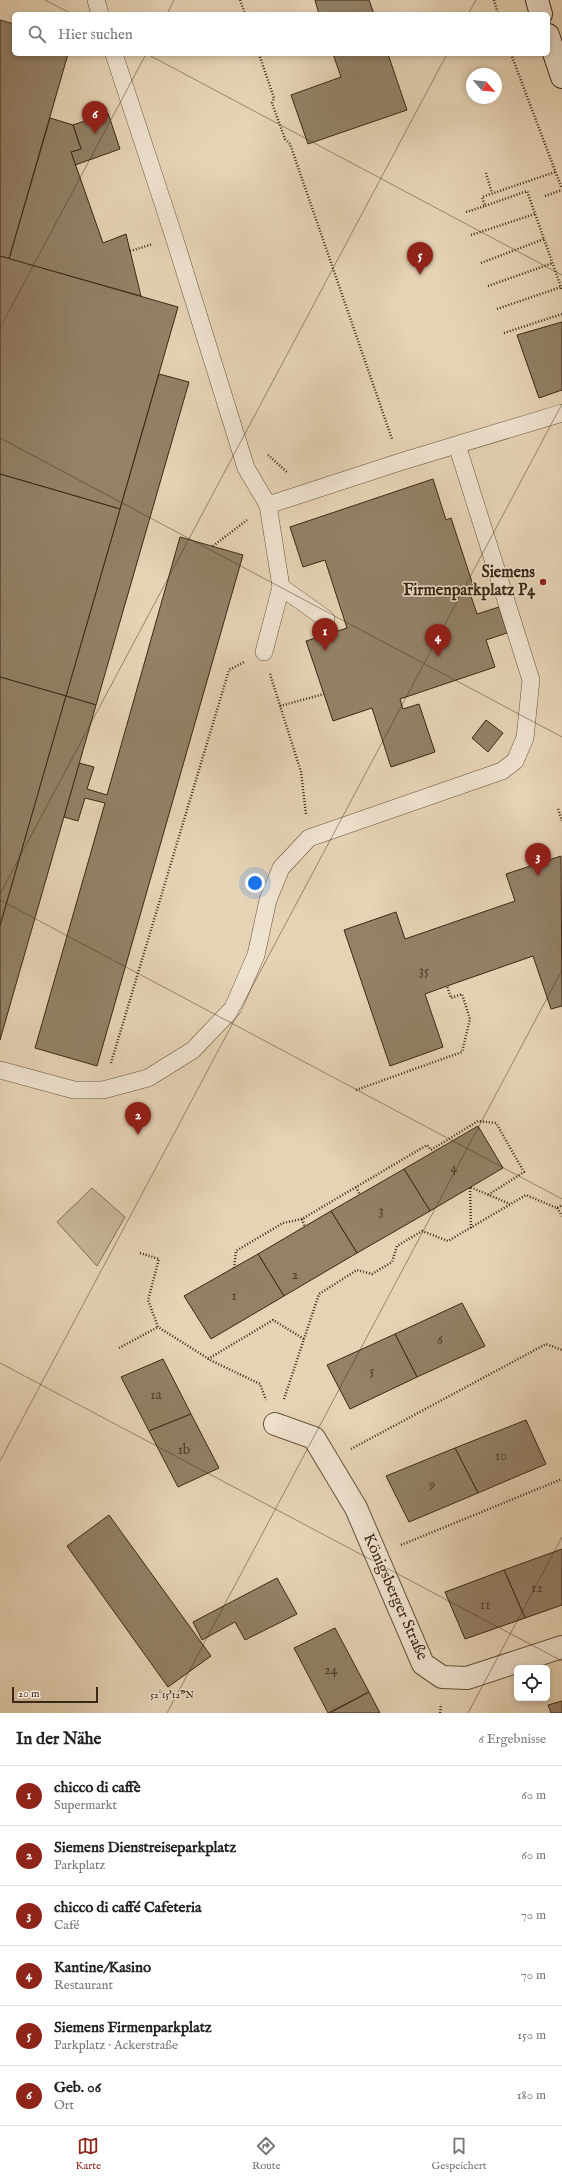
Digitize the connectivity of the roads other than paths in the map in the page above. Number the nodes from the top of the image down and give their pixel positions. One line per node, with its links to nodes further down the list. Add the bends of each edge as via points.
1 (96, 0): 3 (lane)
2 (537, 0): 4 (street)
3 (99, 12)
4 (540, 12)
5 (550, 41): 7 (street)
6 (115, 56): 10 (lane, via 246,468)
7 (562, 77)
8 (562, 413): 9 (lane)
9 (457, 445): 10 (lane); 14 (lane, via 531,680 525,738 515,761 502,771 309,838 281,868 268,900 256,955 234,1008 193,1050 148,1078 103,1090 74,1090)
10 (268, 505): 11 (lane)
11 (282, 587): 12 (lane); 13 (lane)
12 (326, 619)
13 (264, 652)
14 (0, 1070)
15 (275, 1424): 16 (street, Königsberger Straße, via 314,1438 356,1508 423,1664 442,1677 467,1678)
16 (562, 1647)

